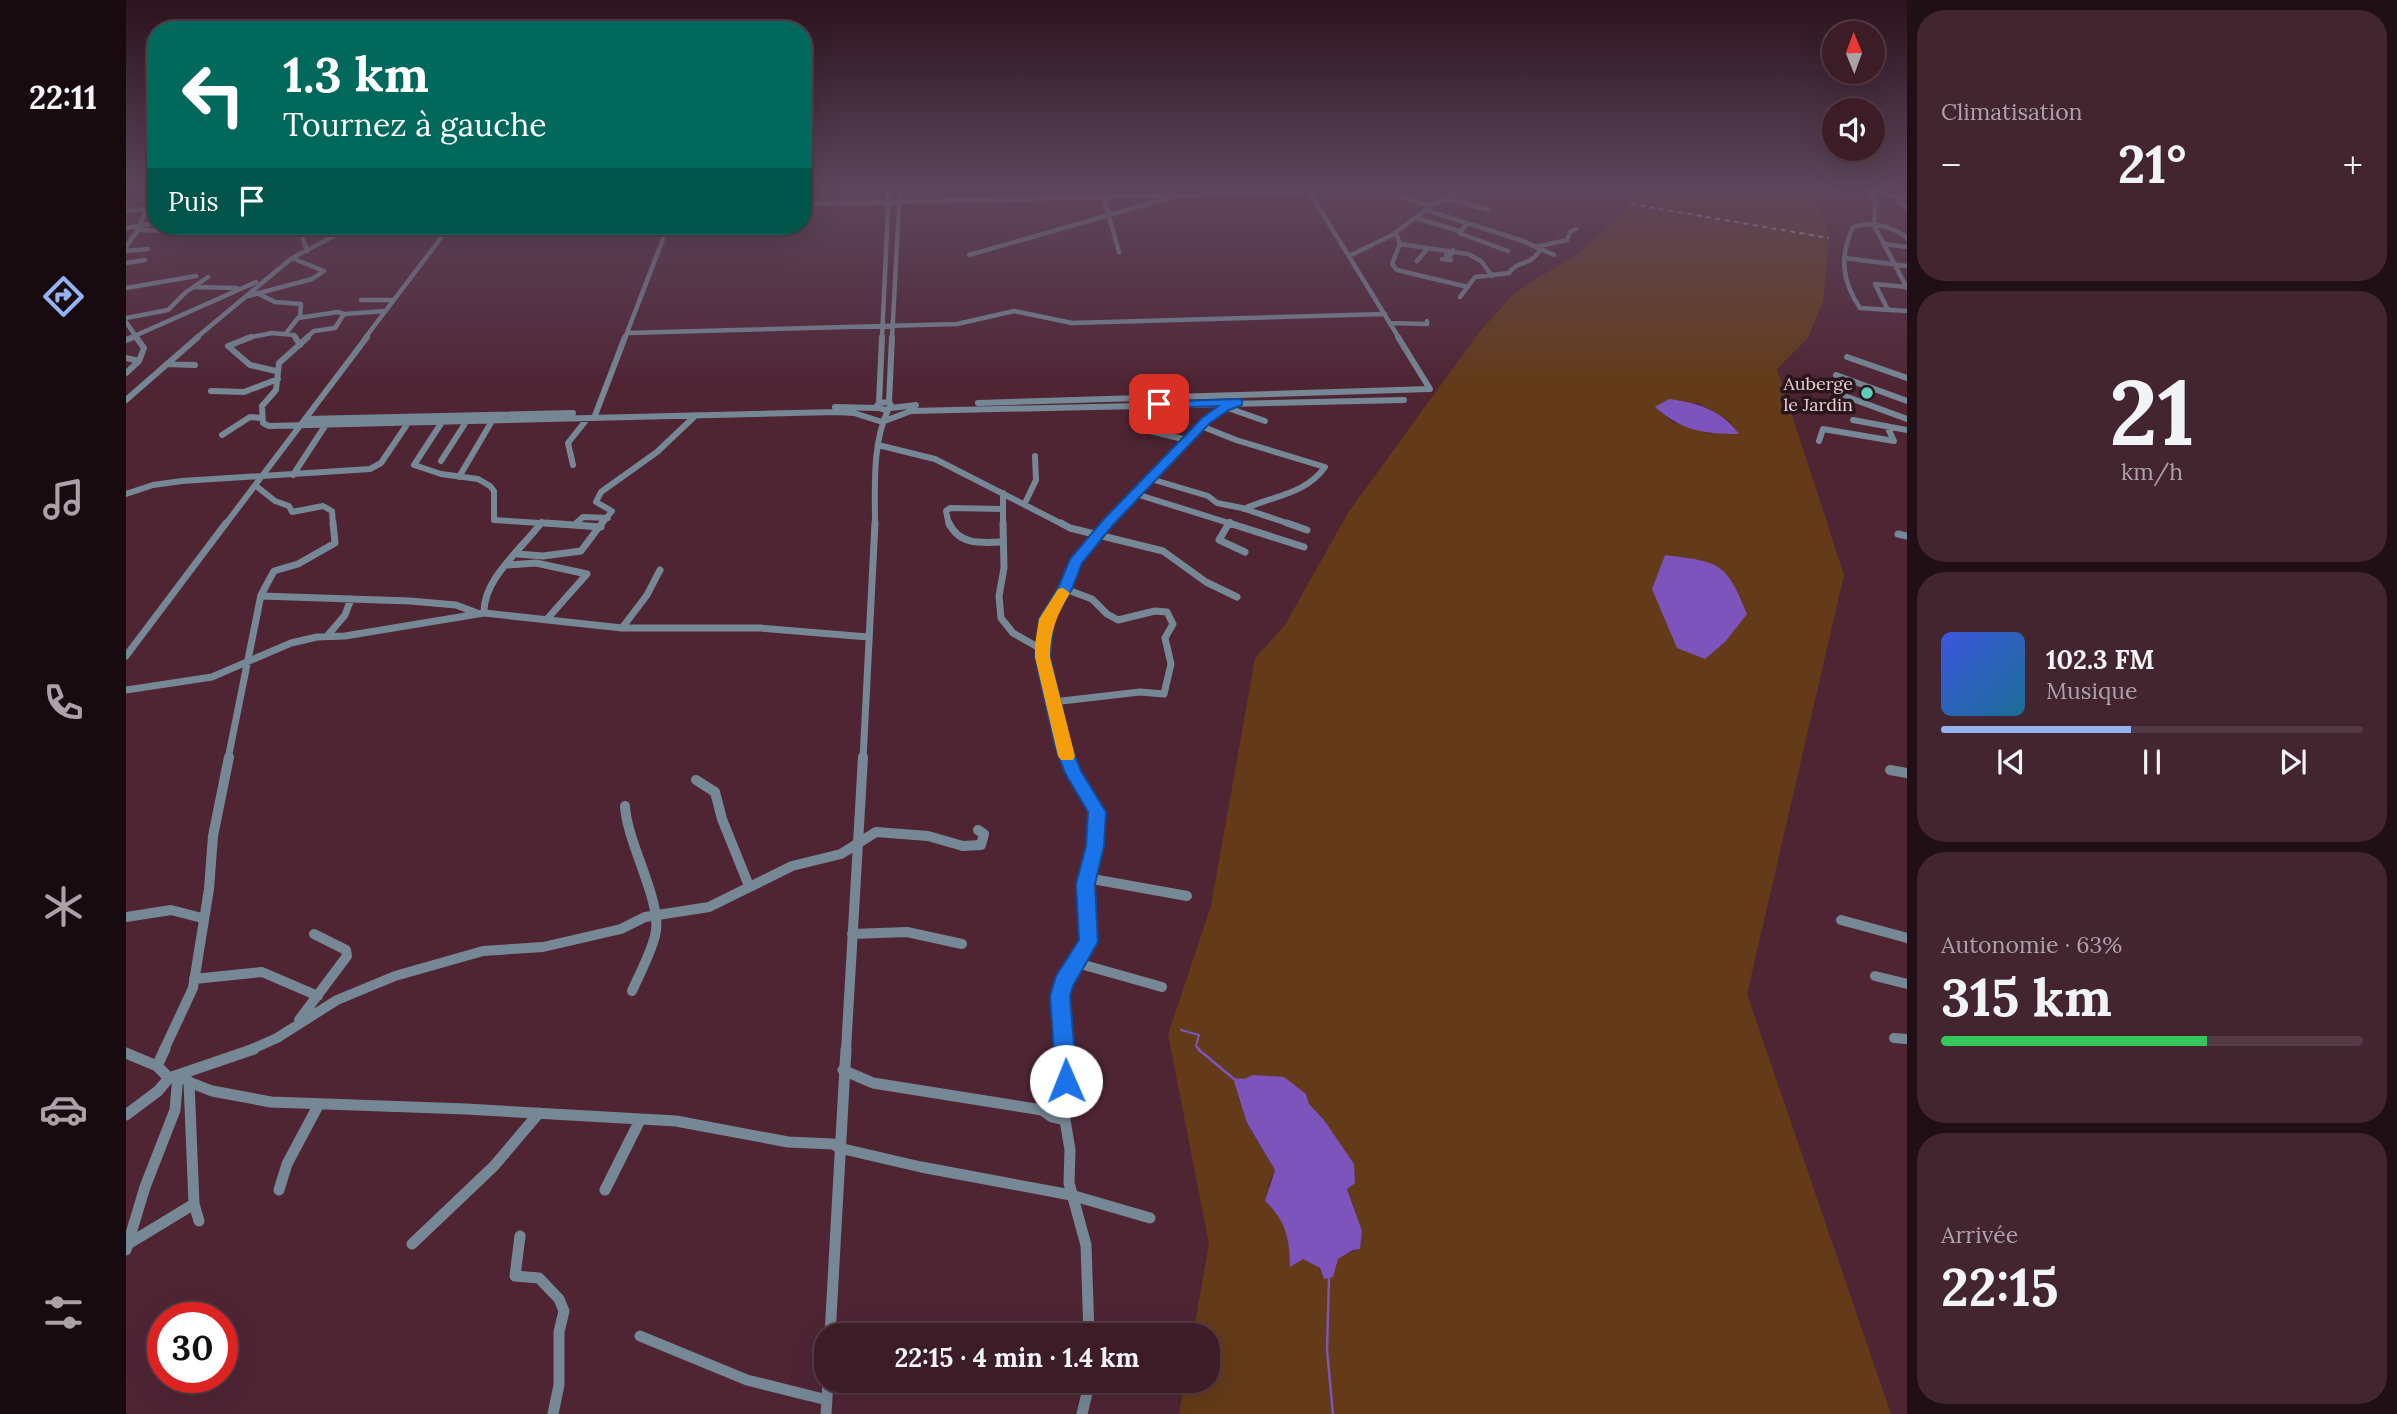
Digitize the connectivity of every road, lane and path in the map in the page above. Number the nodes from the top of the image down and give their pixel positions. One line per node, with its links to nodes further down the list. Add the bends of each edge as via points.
1 (301, 254): 17 (street)
2 (428, 254): 39 (street)
3 (657, 254): 52 (street)
4 (885, 254): 49 (street)
5 (897, 254): 50 (street)
6 (973, 254): 15 (street)
7 (1353, 254): 16 (street)
8 (1396, 254): 32 (street, via 1392,264 1397,270)
9 (1423, 254): 21 (street)
10 (1451, 254): 20 (street, via 1446,255 1451,260)
11 (1466, 254): 28 (street, via 1476,257)
12 (1536, 254): 24 (street, via 1534,260)
13 (1845, 254): 18 (street)
14 (1890, 254): 23 (street)
15 (969, 255)
16 (1349, 256): 44 (street)
17 (292, 258): 30 (street); 36 (street, via 324,271 318,277)
18 (1845, 258): 23 (street); 41 (street, via 1844,281 1860,308)
19 (145, 260): 22 (street)
20 (1443, 260)
21 (1417, 261)
22 (126, 263)
23 (1896, 264): 25 (street); 33 (street)
24 (1520, 266): 26 (street); 28 (street)
25 (1907, 266)
26 (1528, 270)
27 (196, 276): 34 (street)
28 (1492, 276): 32 (street, via 1476,276)
29 (208, 277): 31 (street)
30 (265, 278): 35 (street); 36 (street)
31 (194, 287): 35 (street); 46 (street, via 169,310)
32 (1468, 287): 37 (street)
33 (1906, 287): 41 (street, via 1875,284)
34 (126, 288)
35 (242, 288): 53 (street)
36 (254, 293): 45 (street, via 275,302 301,304); 59 (street)
37 (1460, 297)
38 (361, 299): 39 (street)
39 (393, 300): 40 (street)
40 (385, 310): 43 (street); 80 (street)
41 (1888, 310): 42 (street)
42 (1907, 311)
43 (344, 314): 45 (street); 55 (street, via 335,328 314,331)
44 (1385, 314): 48 (street); 50 (street, via 1072,323 1014,311 957,324)
45 (300, 317): 51 (street)
46 (126, 321): 53 (street)
47 (1427, 321): 48 (street)
48 (1390, 323): 73 (street, via 1430,389)
49 (882, 326): 50 (street); 52 (street); 75 (street)
50 (894, 326): 73 (street)
51 (287, 332): 55 (street); 63 (street, via 256,335 228,347 253,367)
52 (627, 333): 78 (street)
53 (135, 336): 54 (street); 58 (street, via 144,348)
54 (126, 340)
55 (300, 345): 63 (street, via 279,363)
56 (1847, 357): 64 (street)
57 (126, 358): 58 (street)
58 (139, 361): 61 (street)
59 (167, 364): 60 (street); 68 (street)
60 (195, 365)
61 (126, 373)
62 (1836, 374): 70 (street)
63 (277, 375): 66 (street); 71 (street, via 274,393)
64 (1907, 378)
65 (211, 391): 66 (street)
66 (244, 391): 71 (street)
67 (1831, 391): 76 (street)
68 (126, 400)
69 (1404, 400): 72 (street)
70 (1907, 401)
71 (263, 402): 79 (street)
72 (1238, 402): 74 (street); 75 (street)
73 (890, 406): 75 (street); 75 (street)
74 (1225, 407): 84 (street); 90 (street)
75 (880, 411): 77 (street); 78 (street, via 856,407); 97 (street)
76 (1895, 415): 81 (street); 91 (street)
77 (695, 416): 78 (street); 112 (street, via 657,452 601,492 596,502 612,511)
78 (592, 417): 80 (street); 83 (street); 100 (street, via 568,443)
79 (261, 418): 88 (street, via 269,426); 94 (street, via 250,416)
80 (305, 419): 88 (street)
81 (1907, 419)
82 (1853, 420): 91 (street)
83 (492, 421): 86 (street); 103 (street)
84 (1265, 421)
85 (442, 422): 86 (street); 87 (street); 103 (street, via 414,466)
86 (466, 422): 99 (street)
87 (408, 423): 89 (street); 102 (street, via 377,467)
88 (300, 426): 89 (street); 101 (street)
89 (325, 426): 102 (street)
90 (1201, 426): 95 (street); 110 (street, via 1325,467 1305,488)
91 (1889, 426): 93 (street); 96 (street, via 1894,441 1823,429)
92 (1146, 430): 95 (street)
93 (1907, 430)
94 (222, 435)
95 (1187, 440): 104 (street)
96 (1819, 441)
97 (878, 445): 107 (street, via 934,459); 135 (street)
98 (1035, 456): 109 (street, via 1036,480)
99 (441, 461)
100 (573, 466)
101 (262, 474): 102 (street); 105 (street); 106 (street, via 153,485)
102 (293, 475)
103 (459, 477): 113 (street, via 492,487 494,520)
104 (1151, 479): 108 (street); 110 (street)
105 (255, 485): 128 (street, via 292,512 329,508 335,543 309,559 272,572); 137 (street)
106 (126, 494)
107 (1003, 494): 109 (street); 111 (street)
108 (1136, 494): 114 (street); 119 (street)
109 (1025, 503): 119 (street, via 1070,528)
110 (1240, 508): 114 (street); 117 (street)
111 (1002, 509): 121 (street); 121 (street, via 946,511 947,523 959,538)
112 (608, 518): 115 (street, via 580,517); 116 (street)
113 (542, 522): 115 (street); 124 (street)
114 (1229, 522): 122 (street); 123 (street, via 1219,540)
115 (575, 524): 116 (street)
116 (601, 527): 124 (street, via 578,552)
117 (1307, 530)
118 (1898, 534): 120 (street)
119 (1098, 535): 127 (street, via 1075,562); 129 (street, via 1163,551 1206,582)
120 (1907, 536)
121 (1002, 542): 136 (street, via 1000,618 1013,633)
122 (1304, 547)
123 (1245, 552)
124 (517, 554): 125 (street)
125 (507, 565): 131 (street, via 495,575); 132 (street, via 536,563 587,574)
126 (660, 570): 133 (street)
127 (1065, 589): 136 (street, via 1046,619); 140 (street, via 1092,600 1117,620 1157,610 1167,612 1172,625 1163,639 1171,663 1164,694 1140,692)
128 (261, 596): 130 (street); 138 (street)
129 (1237, 597)
130 (351, 598): 131 (street, via 456,606); 134 (street, via 345,615)
131 (480, 613): 132 (street); 134 (street)
132 (547, 619): 133 (street)
133 (622, 628): 135 (street, via 760,628)
134 (326, 636): 138 (street, via 290,643)
135 (868, 637): 146 (street)
136 (1043, 650): 140 (street)
137 (126, 656)
138 (247, 663): 139 (street, via 205,679); 152 (street)
139 (126, 690)
140 (1053, 702): 147 (street, via 1070,766 1097,812)
141 (1890, 770): 142 (street)
142 (1907, 773)
143 (696, 780): 148 (street, via 715,792)
144 (625, 806): 150 (street, via 626,822)
145 (978, 830): 146 (street, via 984,839 974,847 928,836 876,832)
146 (858, 842): 148 (street, via 841,854 792,866); 155 (street)
147 (1087, 878): 149 (street); 158 (street, via 1089,942)
148 (750, 886): 150 (street, via 718,904)
149 (1186, 896)
150 (657, 916): 163 (street, via 656,935); 165 (street, via 542,947 483,951 423,967 337,1000)
151 (126, 917): 152 (street, via 171,911)
152 (202, 918): 160 (street)
153 (1841, 920): 156 (street)
154 (314, 934): 164 (street, via 348,953)
155 (852, 934): 157 (street, via 899,930); 170 (street)
156 (1907, 938)
157 (962, 944)
158 (1077, 963): 162 (street); 176 (street, via 1060,996 1067,1062)
159 (1875, 976): 161 (street)
160 (194, 978): 164 (street, via 262,972); 169 (street, via 191,997)
161 (1907, 984)
162 (1162, 987)
163 (632, 991)
164 (317, 996): 165 (street)
165 (295, 1025): 171 (street, via 238,1056)
166 (1894, 1038): 167 (street)
167 (1907, 1039)
168 (126, 1053): 169 (street)
169 (157, 1066): 171 (street)
170 (843, 1070): 176 (street, via 873,1083 1042,1111); 177 (street)
171 (179, 1078): 172 (street, via 237,1097); 174 (street); 181 (street, via 189,1122); 186 (street, via 175,1110)
172 (319, 1104): 173 (street); 178 (street, via 287,1164)
173 (539, 1113): 175 (street); 185 (street, via 494,1166)
174 (126, 1115)
175 (640, 1120): 177 (street, via 676,1121); 179 (street)
176 (1065, 1120): 180 (street)
177 (839, 1148): 180 (street); 187 (street)
178 (279, 1190)
179 (605, 1190)
180 (1071, 1195): 182 (street); 188 (street, via 1086,1245)
181 (194, 1204): 183 (street); 186 (street)
182 (1150, 1218)
183 (199, 1221)
184 (520, 1236): 192 (street, via 515,1276 545,1281 564,1315 559,1333 562,1385)
185 (412, 1244)
186 (127, 1247)
187 (831, 1323)
188 (1088, 1323)
189 (640, 1336): 191 (street)
190 (1087, 1393): 193 (street)
191 (826, 1407)
192 (553, 1414)
193 (1082, 1414)

